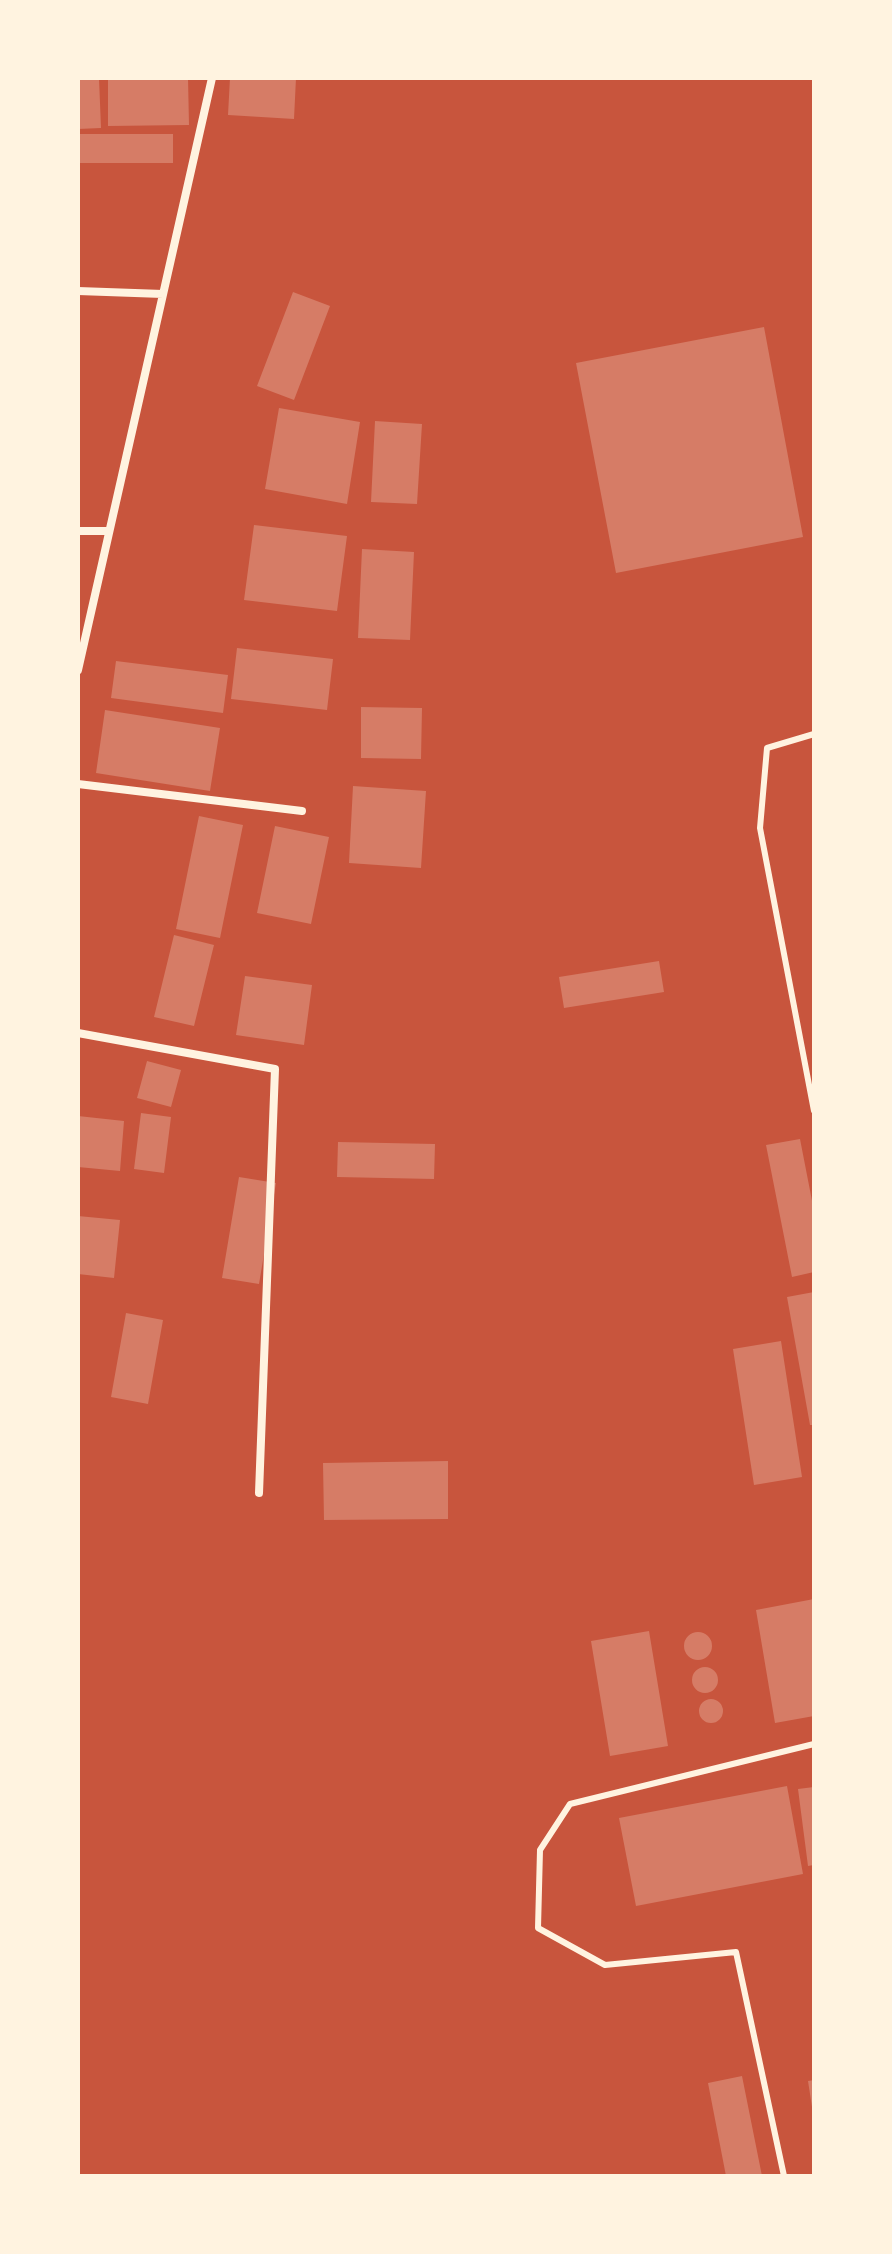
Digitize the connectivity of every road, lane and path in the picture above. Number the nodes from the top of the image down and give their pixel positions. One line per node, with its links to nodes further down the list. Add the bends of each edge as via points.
1 (212, 78): 3 (street)
2 (78, 291): 3 (street)
3 (163, 294): 5 (street)
4 (78, 531): 5 (street)
5 (109, 531): 6 (street)
6 (78, 670)
7 (814, 734): 11 (lane, via 767,748 760,828)
8 (78, 784): 9 (street)
9 (302, 811)
10 (78, 1033): 12 (street, via 275,1069)
11 (814, 1111)
12 (259, 1493)
13 (814, 1744): 14 (lane, via 570,1804 540,1850 538,1928 605,1965 736,1952)
14 (784, 2176)

